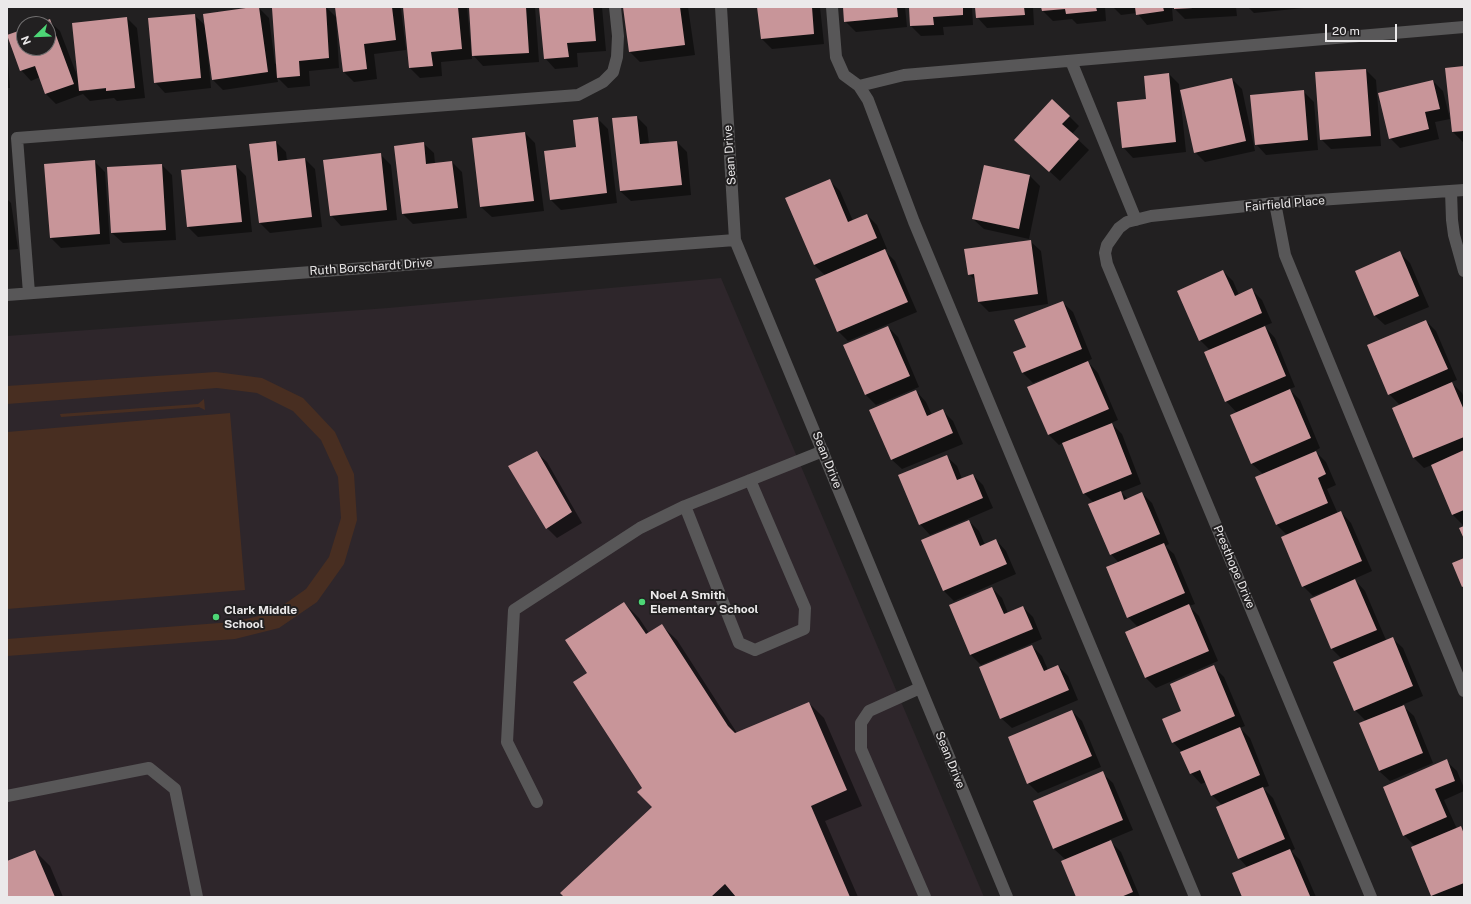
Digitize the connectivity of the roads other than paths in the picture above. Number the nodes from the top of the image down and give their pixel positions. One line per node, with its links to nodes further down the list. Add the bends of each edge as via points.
1 (615, 7): 7 (street, via 618,36 617,57 612,72 603,82 578,95)
2 (721, 7): 13 (street, Sean Drive)
3 (832, 7): 6 (street, via 836,57 844,75)
4 (1464, 27): 5 (street)
5 (1071, 61): 6 (street, via 904,75); 11 (street)
6 (859, 86): 27 (street, via 868,100 914,222)
7 (12, 138): 15 (street)
8 (1464, 190): 9 (street, Fairfield Place)
9 (1452, 191): 10 (street, Fairfield Place); 14 (street, via 1454,235)
10 (1275, 204): 11 (street, Fairfield Place, via 1151,216); 21 (street, via 1285,255)
11 (1136, 220): 12 (street, Fairfield Place, via 1127,222)
12 (1112, 237): 28 (street, Presthope Drive, via 1106,245 1107,264)
13 (735, 240): 15 (street, Ruth Borschardt Drive); 17 (street, Sean Drive)
14 (1464, 271)
15 (29, 293): 16 (street, Ruth Borschardt Drive)
16 (7, 295)
17 (823, 451): 18 (street); 20 (street, Sean Drive)
18 (750, 480): 19 (street); 19 (street, via 806,608 804,629 755,650 739,642)
19 (685, 506): 23 (street, via 640,528 514,610 507,742)
20 (920, 688): 25 (street, via 869,711 860,723 861,749); 26 (street, Sean Drive)
21 (1464, 691)
22 (7, 796): 24 (street, via 149,768 175,789)
23 (538, 802)
24 (197, 897)
25 (925, 897)
26 (1007, 897)
27 (1196, 897)
28 (1371, 897)

